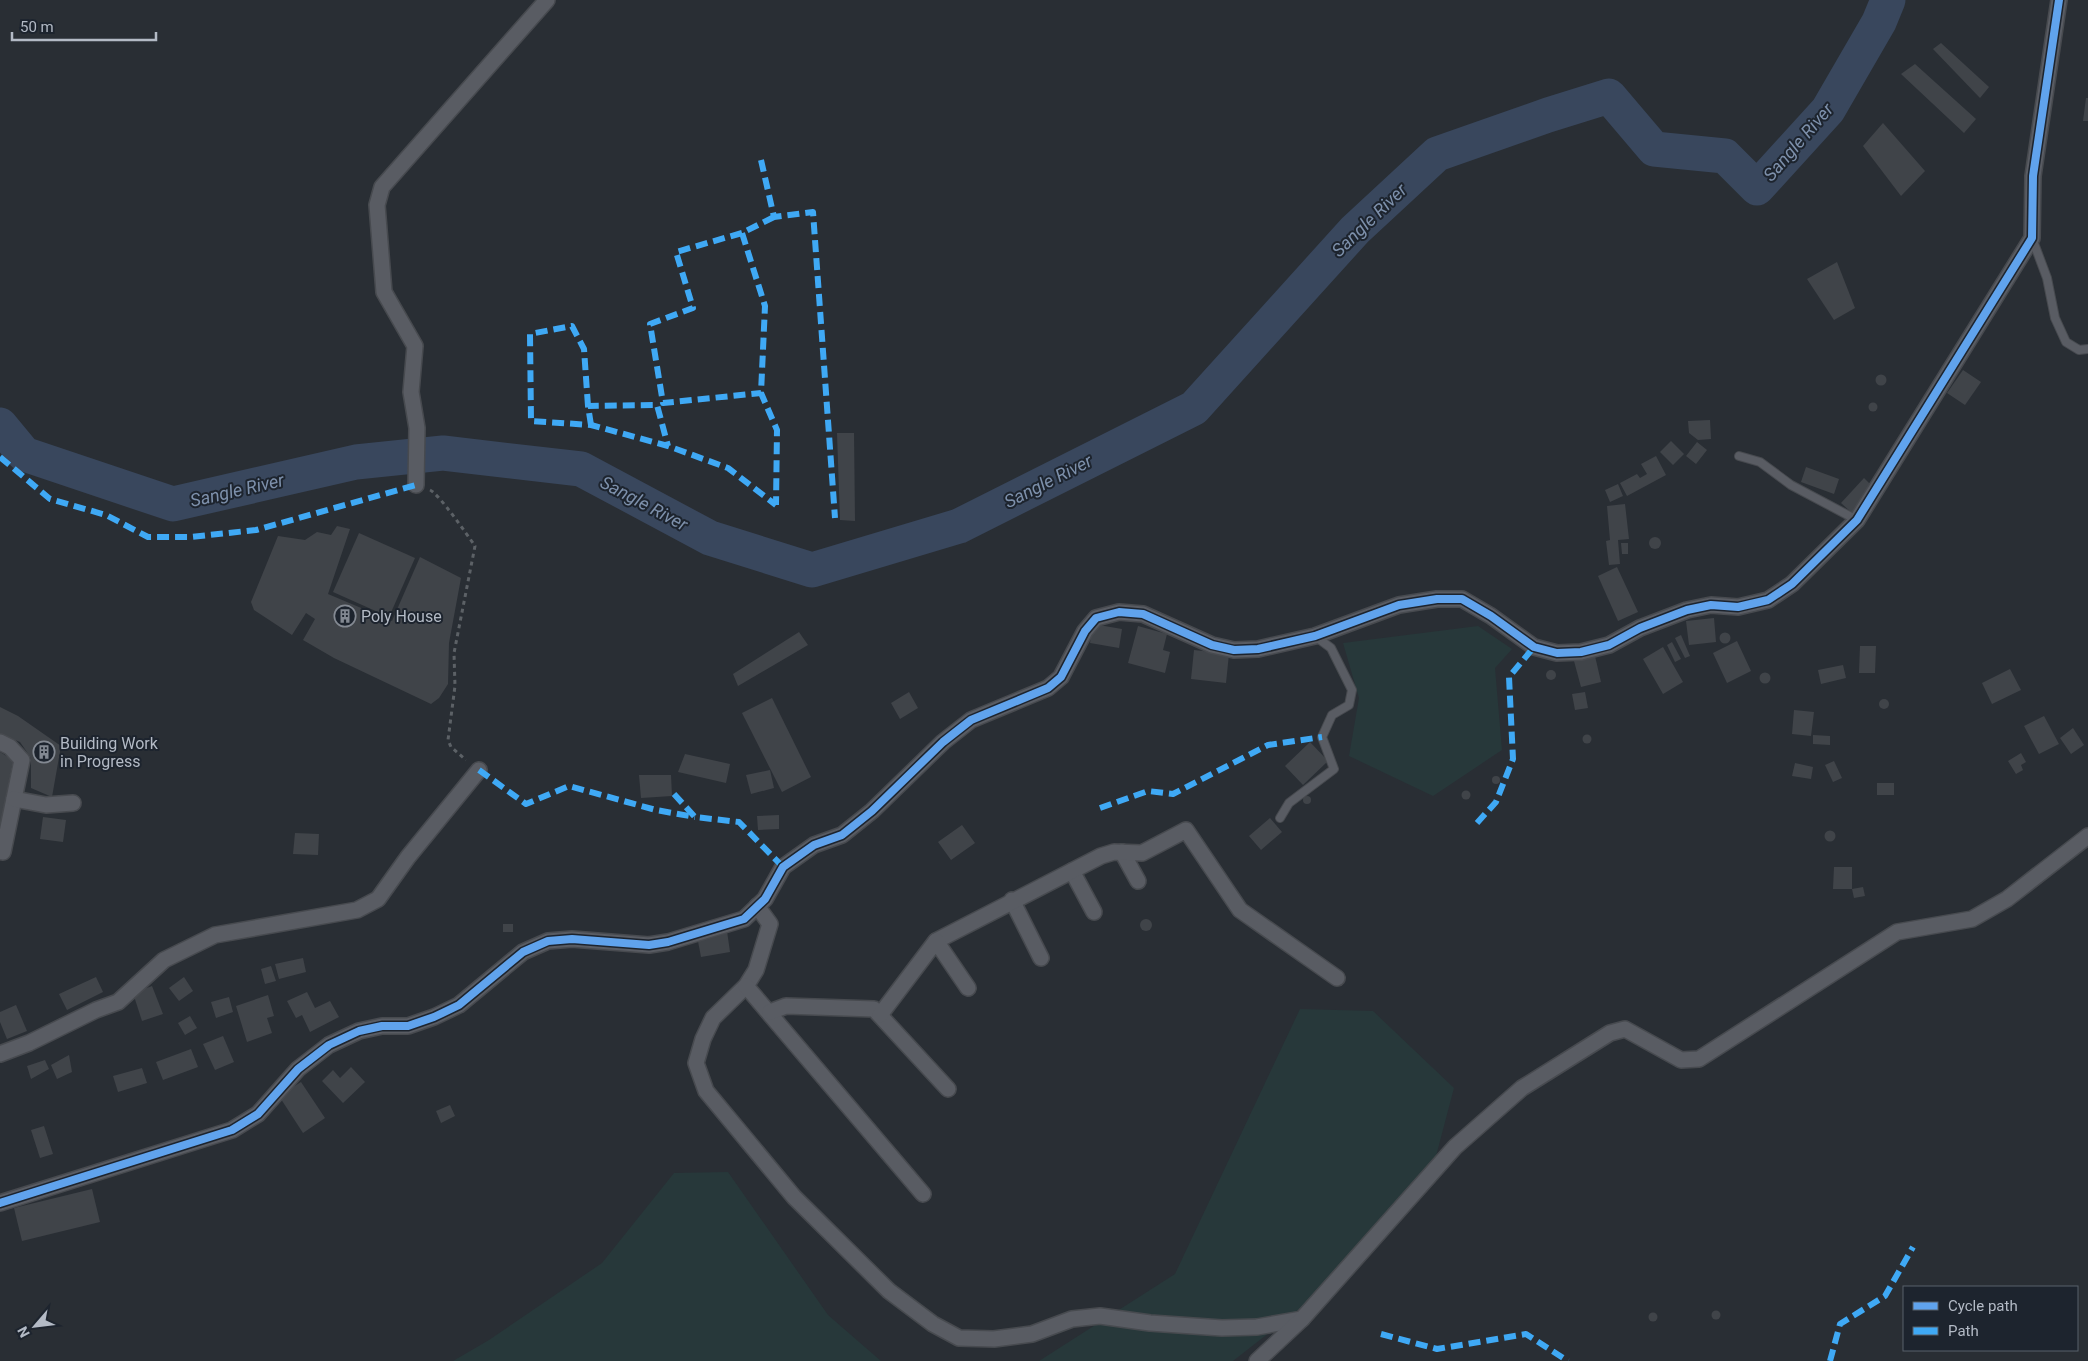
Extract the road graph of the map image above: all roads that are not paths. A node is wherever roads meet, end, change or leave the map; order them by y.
1 (547, 0) edge
2 (2059, 0) edge
3 (2032, 238) junction
4 (2088, 349) edge
5 (1739, 456) dead end
6 (416, 485) road end
7 (1857, 520) junction
8 (1316, 636) junction
9 (0, 742) edge
10 (479, 770) road end
11 (14, 799) junction
12 (73, 803) dead end
13 (1280, 818) dead end
14 (2088, 836) edge
15 (3, 852) dead end
16 (1122, 852) junction
17 (1072, 870) junction
18 (1138, 881) dead end
19 (1012, 900) junction
20 (757, 906) junction
21 (1094, 912) dead end
22 (936, 941) junction
23 (1041, 958) dead end
24 (1337, 978) dead end
25 (746, 986) junction
26 (968, 988) dead end
27 (770, 1012) junction
28 (880, 1015) junction
29 (0, 1054) edge
30 (948, 1089) dead end
31 (923, 1194) dead end
32 (0, 1203) edge
33 (1302, 1319) junction
34 (1256, 1361) edge

1 - 6 street
2 - 3 street
3 - 4 lane
3 - 7 street
5 - 7 lane
7 - 8 street
8 - 13 lane
8 - 20 street
9 - 11 street
10 - 29 street
11 - 12 street
11 - 15 street
14 - 33 street
16 - 17 street
16 - 18 street
16 - 24 street
17 - 19 street
17 - 21 street
19 - 22 street
19 - 23 street
20 - 25 street
20 - 32 street
22 - 26 street
22 - 28 street
25 - 27 street
25 - 33 street
27 - 28 street
27 - 31 street
28 - 30 street
33 - 34 street

